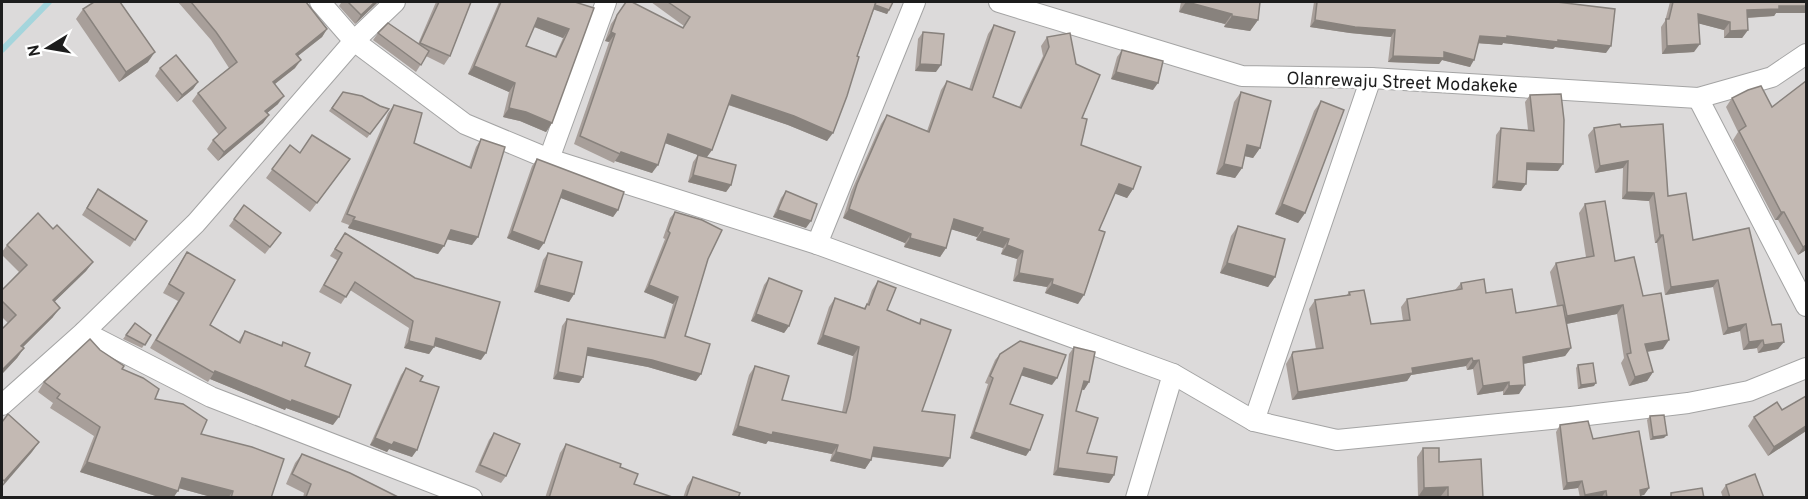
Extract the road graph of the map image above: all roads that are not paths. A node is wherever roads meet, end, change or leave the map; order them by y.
1 (320, 2) edge
2 (395, 2) edge
3 (606, 2) edge
4 (915, 2) edge
5 (999, 2) edge
6 (354, 41) junction
7 (1806, 54) edge
8 (1371, 78) junction
9 (1698, 98) junction
10 (549, 159) junction
11 (817, 244) junction
12 (1806, 306) edge
13 (84, 332) junction
14 (1806, 368) edge
15 (1173, 374) junction
16 (2, 405) edge
17 (1254, 422) junction
18 (472, 498) edge
19 (1136, 498) edge

1 - 6 street
2 - 6 street
3 - 10 street
4 - 11 street
5 - 8 street, Olanrewaju Street Modakeke
6 - 10 street
6 - 13 street
7 - 9 street, Olanrewaju Street Modakeke
8 - 9 street, Olanrewaju Street Modakeke
8 - 17 street
9 - 12 street
10 - 11 street
11 - 15 street
13 - 16 street
13 - 18 street
14 - 17 street
15 - 17 street
15 - 19 street

